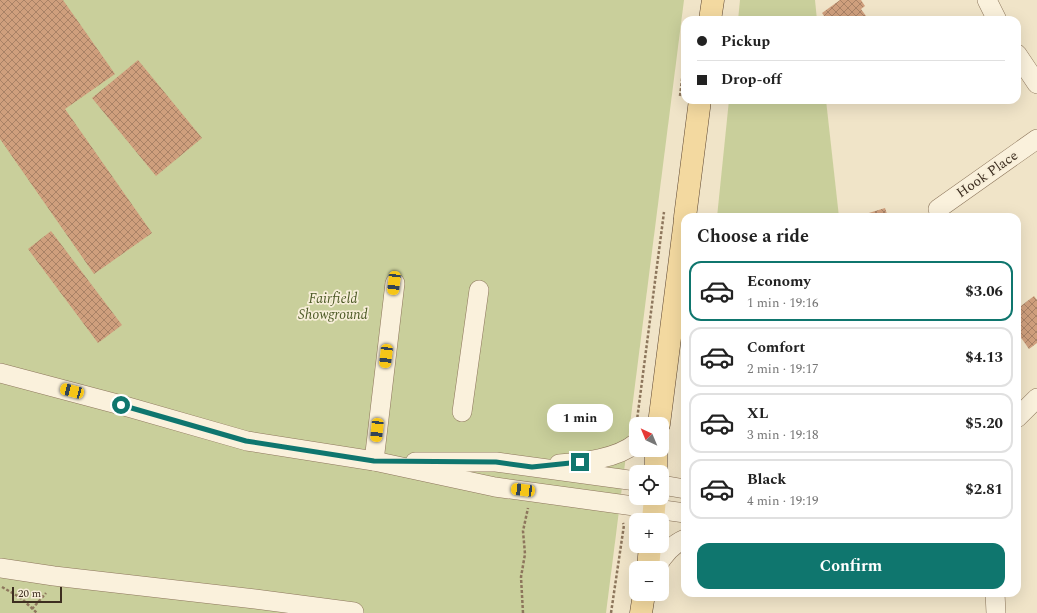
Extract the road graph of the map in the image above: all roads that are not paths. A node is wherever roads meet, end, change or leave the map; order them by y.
1 (713, 0) edge
2 (987, 0) edge
3 (711, 16) edge
4 (995, 16) edge
5 (1021, 60) edge
6 (1037, 84) edge
7 (699, 104) edge
8 (1037, 139) edge
9 (938, 209) dead end
10 (686, 213) edge
11 (681, 251) edge
12 (394, 283) dead end
13 (479, 290) dead end
14 (0, 372) edge
15 (1037, 398) edge
16 (462, 412) dead end
17 (1021, 414) edge
18 (660, 415) edge
19 (629, 448) edge
20 (374, 461) junction
21 (532, 467) junction
22 (629, 480) edge
23 (669, 486) edge
24 (681, 488) edge
25 (654, 509) edge
26 (681, 512) edge
27 (681, 541) edge
28 (660, 561) edge
29 (0, 568) edge
30 (995, 597) edge
31 (643, 601) edge
32 (354, 612) dead end
33 (641, 613) edge
34 (996, 613) edge

1 - 3 main road
2 - 4 street
5 - 6 street
7 - 10 main road
8 - 9 street, Hook Place
11 - 18 main road
12 - 20 street
13 - 16 street
14 - 20 street
15 - 17 street
19 - 21 street
20 - 21 street
20 - 25 street
21 - 22 street
23 - 24 street
25 - 26 street
27 - 28 street
29 - 32 street
30 - 34 street
31 - 33 main road

